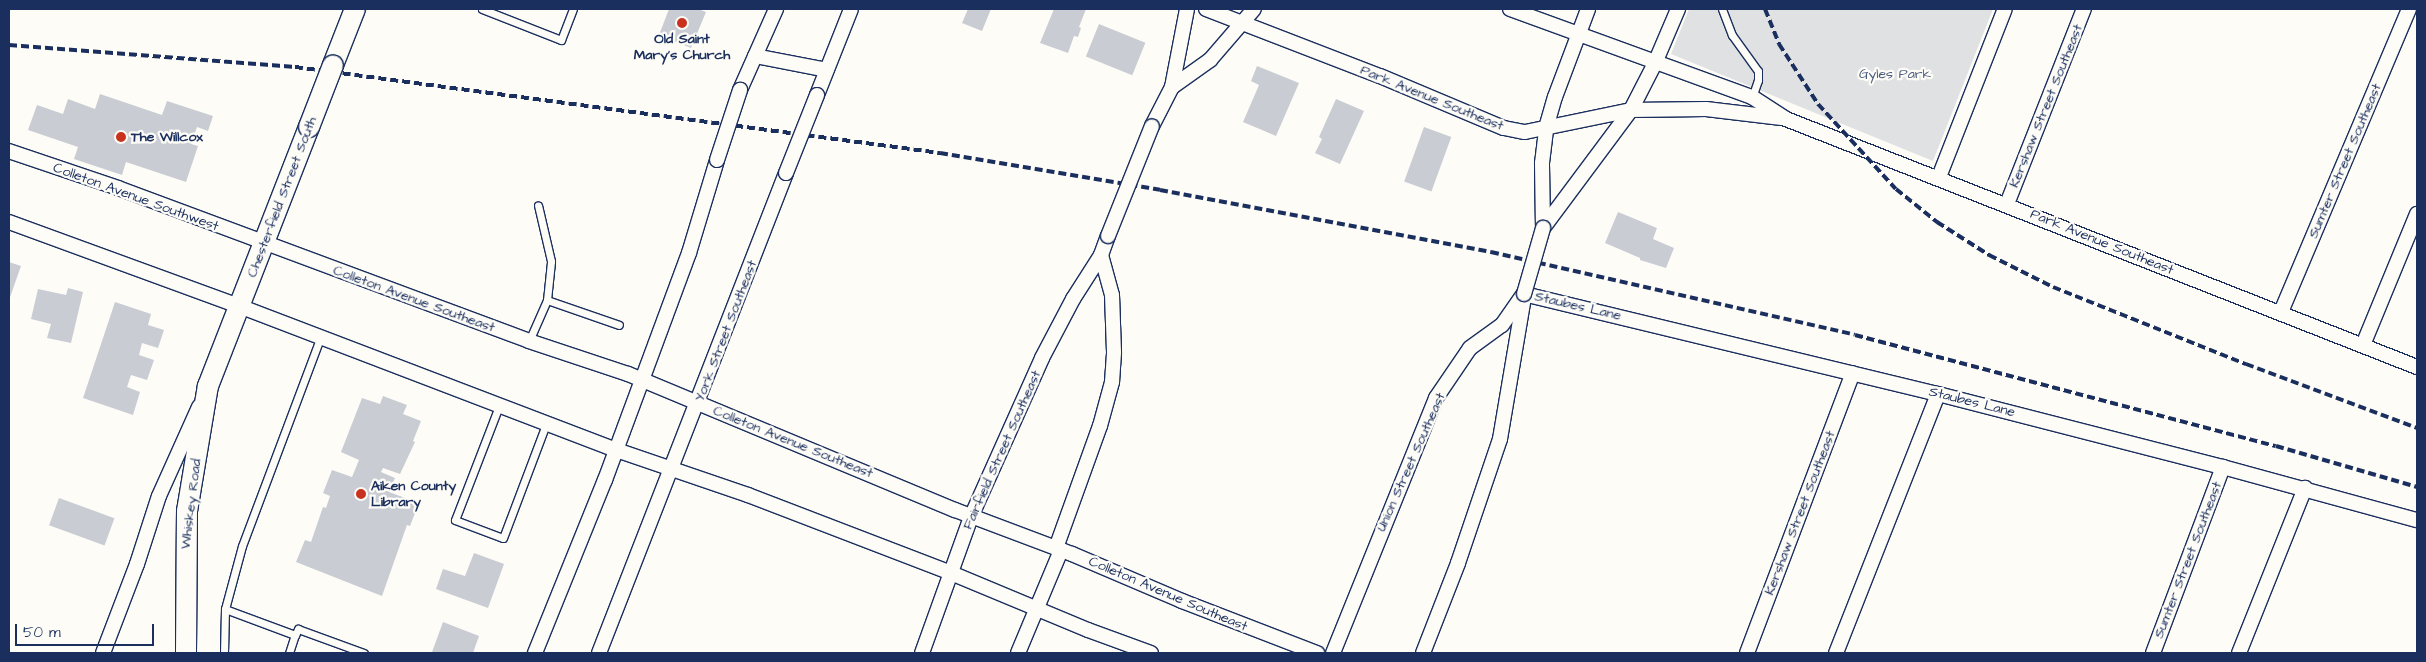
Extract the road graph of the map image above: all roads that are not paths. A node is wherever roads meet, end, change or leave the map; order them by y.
1 (482, 9) edge
2 (573, 9) edge
3 (776, 9) edge
4 (851, 9) edge
5 (1187, 9) edge
6 (1206, 9) edge
7 (1254, 9) edge
8 (1510, 9) edge
9 (1588, 9) edge
10 (1678, 9) edge
11 (1722, 9) edge
12 (2005, 9) edge
13 (2084, 9) edge
14 (2409, 9) edge
15 (352, 16) edge
16 (1243, 23) junction
17 (1578, 35) junction
18 (756, 56) junction
19 (1655, 64) junction
20 (827, 70) junction
21 (1172, 87) junction
22 (1752, 97) junction
23 (1631, 110) junction
24 (1786, 119) junction
25 (1546, 128) junction
26 (9, 150) edge
27 (1939, 177) junction
28 (2007, 204) junction
29 (538, 205) dead end
30 (2417, 214) edge
31 (9, 222) edge
32 (1542, 228) junction
33 (264, 244) junction
34 (1102, 255) junction
35 (1524, 294) junction
36 (547, 300) junction
37 (239, 306) junction
38 (2281, 312) junction
39 (619, 325) dead end
40 (320, 339) junction
41 (529, 341) junction
42 (2363, 345) junction
43 (2417, 367) edge
44 (1853, 373) junction
45 (641, 380) junction
46 (208, 386) junction
47 (1938, 394) junction
48 (698, 403) junction
49 (499, 406) junction
50 (546, 424) junction
51 (616, 450) junction
52 (2224, 467) junction
53 (672, 469) junction
54 (2305, 488) junction
55 (971, 517) junction
56 (2417, 520) edge
57 (1059, 549) junction
58 (951, 572) junction
59 (1038, 608) junction
60 (225, 609) junction
61 (295, 636) junction
62 (346, 650) edge
63 (102, 653) edge
64 (186, 653) edge
65 (224, 653) edge
66 (289, 653) edge
67 (364, 653) edge
68 (535, 653) edge
69 (600, 653) edge
70 (922, 653) edge
71 (1018, 653) edge
72 (1151, 653) edge
73 (1317, 653) edge
74 (1333, 653) edge
75 (1423, 653) edge
76 (1747, 653) edge
77 (1836, 653) edge
78 (2153, 653) edge
79 (2239, 653) edge

1 - 2 lane
3 - 18 street
4 - 20 street, York Street Southeast
5 - 21 street, Fairfield Street Southeast
6 - 16 street, Park Avenue Southeast
7 - 16 street, Fairfield Street Southeast
8 - 17 street, Park Avenue Southeast
9 - 17 street, Union Street Southeast
10 - 19 street, Union Street Southeast
11 - 22 lane
12 - 27 street
13 - 28 street, Kershaw Street Southeast
14 - 38 street, Sumter Street Southeast
15 - 33 main road, Chesterfield Street South, bridge
16 - 21 street, Fairfield Street Southeast
16 - 25 street, Park Avenue Southeast
17 - 19 street, Park Avenue Southeast
17 - 25 street, Union Street Southeast
18 - 20 street
18 - 45 street, bridge
19 - 22 street, Park Avenue Southeast
19 - 23 street, Union Street Southeast
20 - 48 street, York Street Southeast, bridge
21 - 34 street, Fairfield Street Southeast, bridge
22 - 24 street, Park Avenue Southeast
23 - 24 street, Park Avenue Southeast
23 - 25 street, Park Avenue Southeast
23 - 32 street, Union Street Southeast
24 - 27 street, Park Avenue Southeast
25 - 32 street, Union Street Southeast
26 - 33 street, Colleton Avenue Southwest
27 - 28 street, Park Avenue Southeast
28 - 38 street, Park Avenue Southeast
29 - 36 lane
30 - 42 street
31 - 37 street
32 - 35 street, Union Street Southeast, bridge
33 - 37 main road, Chesterfield Street South
33 - 41 street, Colleton Avenue Southeast
34 - 55 street, Fairfield Street Southeast
34 - 57 street
35 - 44 street, Staubes Lane
35 - 74 street, Union Street Southeast
35 - 75 street, Union Street Southeast
36 - 39 lane
36 - 41 lane
37 - 40 street
37 - 46 main road, Chesterfield Street South
38 - 42 street, Park Avenue Southeast
40 - 49 street
40 - 60 lane
41 - 45 street, Colleton Avenue Southeast
42 - 43 street, Park Avenue Southeast
44 - 47 street, Staubes Lane
44 - 76 street, Kershaw Street Southeast
45 - 48 street, Colleton Avenue Southeast
45 - 51 street
46 - 63 street
46 - 64 main road, Whiskey Road
47 - 52 street, Staubes Lane
47 - 77 street
48 - 53 street, York Street Southeast
48 - 55 street, Colleton Avenue Southeast
49 - 50 street
49 - 50 lane
50 - 51 street
51 - 53 street
51 - 68 street
52 - 54 street, Staubes Lane
52 - 78 street, Sumter Street Southeast
53 - 58 street
53 - 69 street, York Street Southeast
54 - 56 street, Staubes Lane
54 - 79 street
55 - 57 street, Colleton Avenue Southeast
55 - 58 street, Fairfield Street Southeast
57 - 59 street
57 - 73 street, Colleton Avenue Southeast
58 - 59 street
58 - 70 street, Fairfield Street Southeast
59 - 71 street
59 - 72 street
60 - 61 lane
60 - 65 lane
61 - 62 lane
61 - 66 lane
62 - 67 lane

